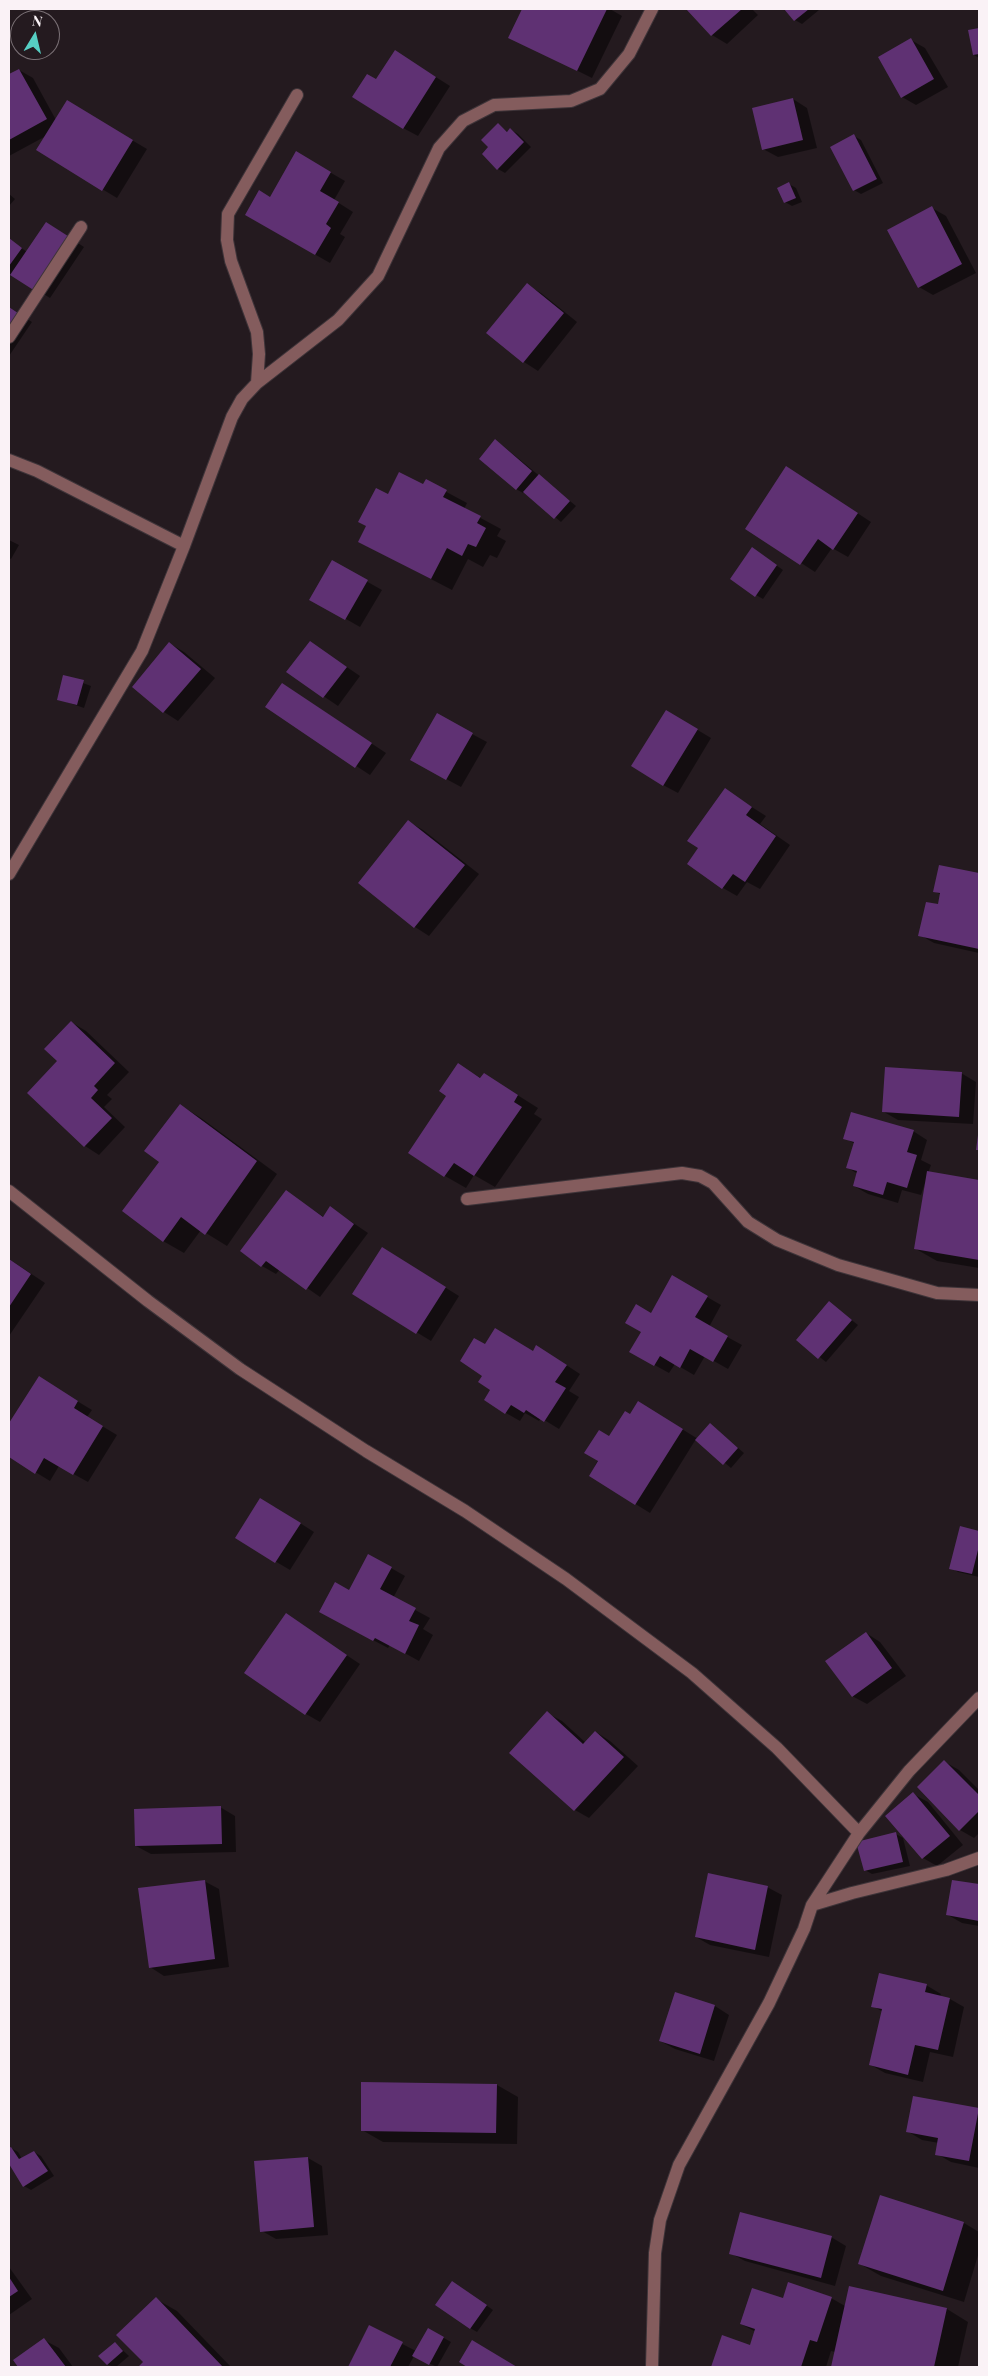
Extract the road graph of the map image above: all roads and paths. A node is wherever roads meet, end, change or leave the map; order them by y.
1 (652, 9) edge
2 (297, 95) dead end
3 (81, 227) dead end
4 (9, 338) edge
5 (256, 383) junction
6 (9, 460) edge
7 (184, 546) junction
8 (9, 874) edge
9 (9, 1191) edge
10 (467, 1200) dead end
11 (979, 1296) edge
12 (979, 1698) edge
13 (859, 1833) junction
14 (979, 1858) edge
15 (812, 1905) junction
16 (652, 2367) edge

1 - 5 street
2 - 5 street
3 - 4 street
5 - 7 street
6 - 7 street
7 - 8 street
9 - 13 street
10 - 11 street
12 - 13 street
13 - 15 street
14 - 15 street
15 - 16 street

